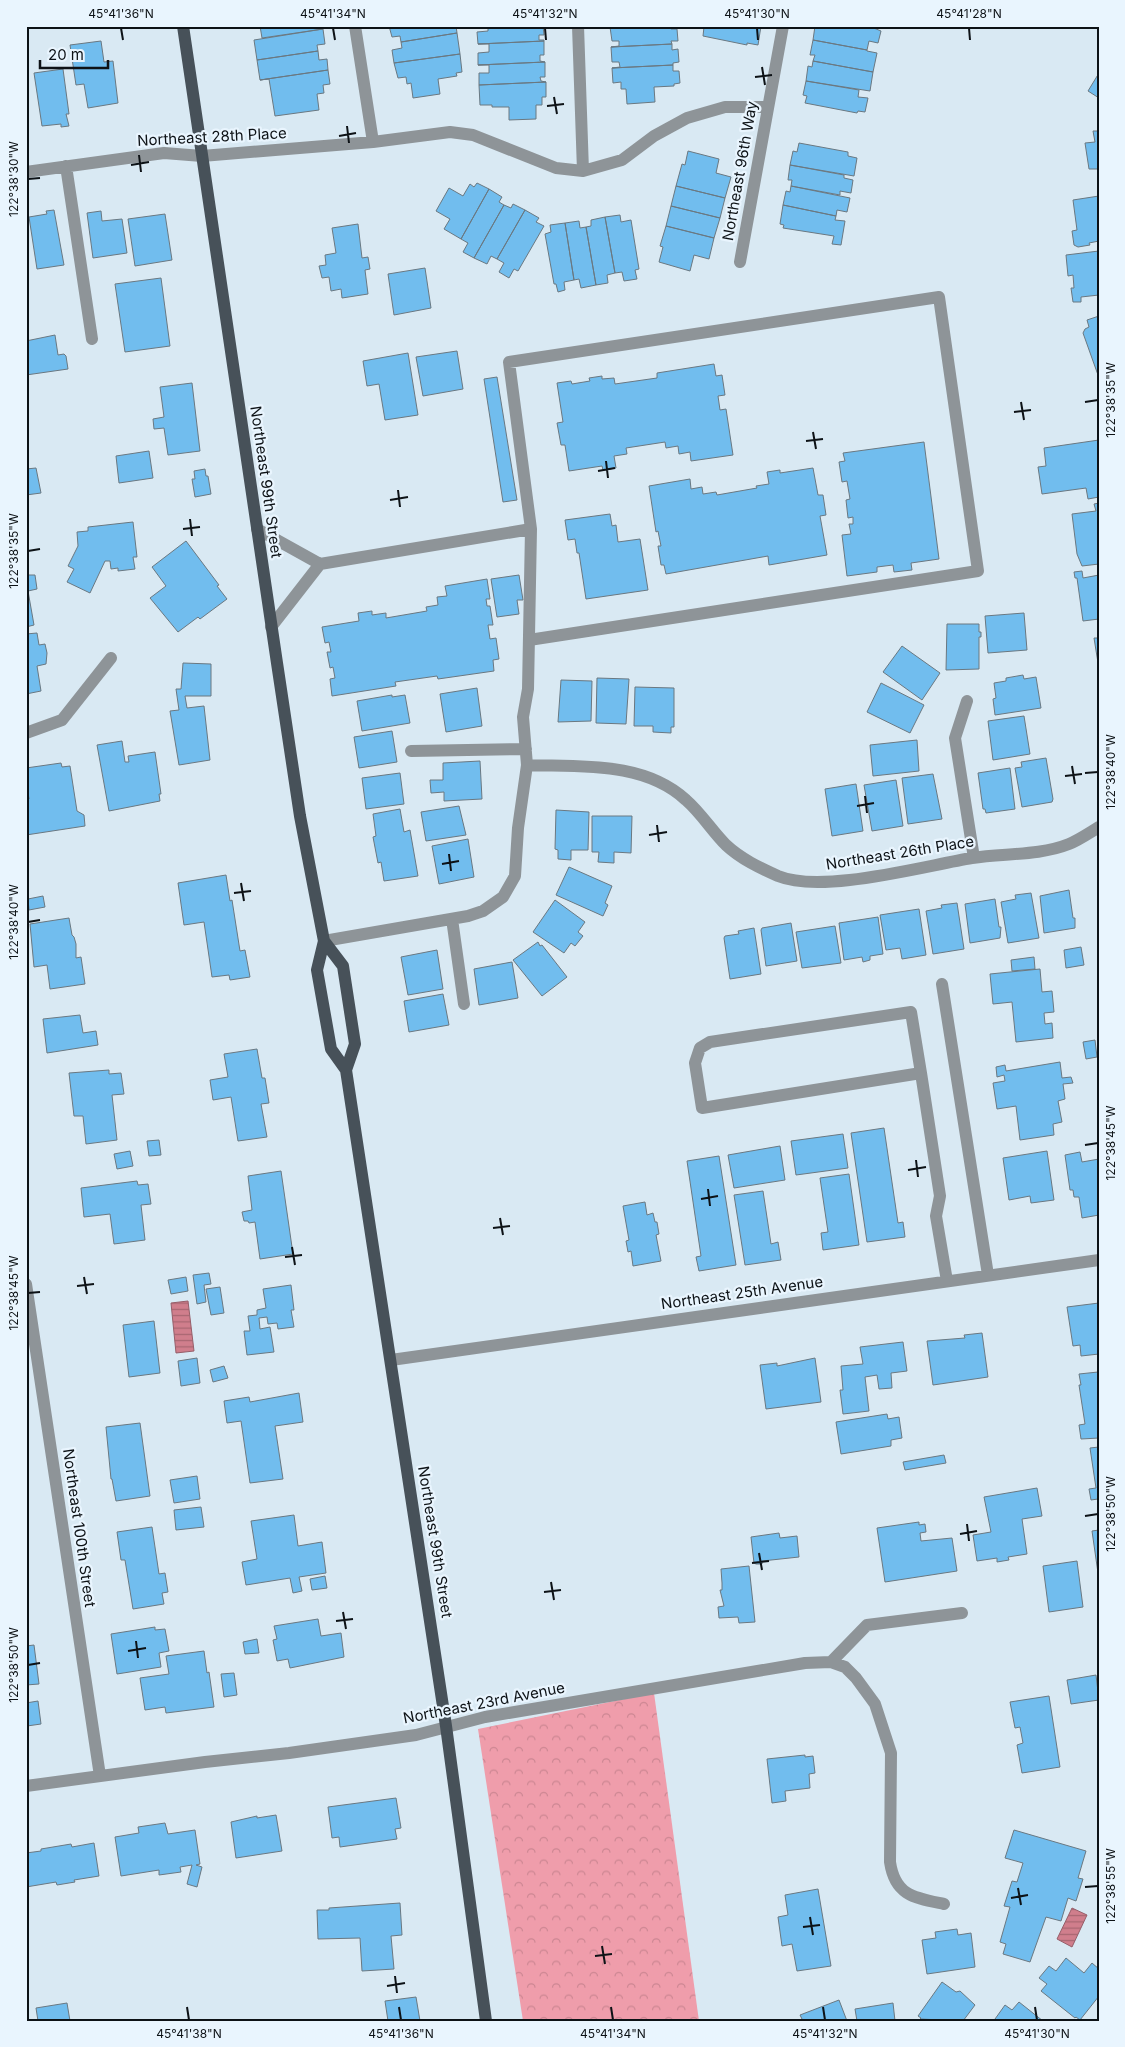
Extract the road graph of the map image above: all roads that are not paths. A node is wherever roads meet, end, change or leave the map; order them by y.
1 (183, 26) edge
2 (355, 26) edge
3 (578, 26) edge
4 (783, 26) edge
5 (768, 107) junction
6 (373, 142) junction
7 (202, 156) junction
8 (66, 166) junction
9 (26, 172) edge
10 (583, 172) junction
11 (740, 262) dead end
12 (92, 340) dead end
13 (257, 529) junction
14 (531, 529) junction
15 (320, 564) junction
16 (271, 627) junction
17 (529, 640) junction
18 (111, 658) dead end
19 (967, 701) dead end
20 (26, 733) edge
21 (526, 749) junction
22 (412, 751) dead end
23 (527, 765) junction
24 (1099, 827) edge
25 (974, 858) junction
26 (452, 919) junction
27 (324, 941) junction
28 (942, 984) dead end
29 (464, 1004) dead end
30 (346, 1070) junction
31 (921, 1073) junction
32 (1099, 1260) edge
33 (988, 1275) junction
34 (947, 1281) junction
35 (26, 1284) edge
36 (391, 1360) junction
37 (962, 1613) dead end
38 (831, 1662) junction
39 (446, 1726) junction
40 (100, 1776) junction
41 (26, 1786) edge
42 (944, 1904) dead end
43 (486, 2021) edge

1 - 7 main road, Northeast 99th Street
2 - 6 street
3 - 10 street
4 - 5 street, Northeast 96th Way
5 - 10 street, Northeast 28th Place
5 - 11 street, Northeast 96th Way
6 - 7 street, Northeast 28th Place
6 - 10 street, Northeast 28th Place
7 - 8 street, Northeast 28th Place
7 - 13 main road, Northeast 99th Street
8 - 9 street, Northeast 28th Place
8 - 12 street
13 - 15 street
13 - 16 main road, Northeast 99th Street
14 - 15 street
14 - 17 street
14 - 17 street
15 - 16 street
16 - 27 main road, Northeast 99th Street
17 - 21 street
18 - 20 street
19 - 25 street
21 - 22 street
21 - 23 street
23 - 25 street, Northeast 26th Place
23 - 26 street
24 - 25 street, Northeast 26th Place
26 - 27 street
26 - 29 street
27 - 30 main road, Northeast 99th Street
27 - 30 main road, Northeast 99th Street
28 - 33 street
30 - 36 main road, Northeast 99th Street
31 - 31 street
31 - 34 street
32 - 33 street, Northeast 25th Avenue
33 - 34 street, Northeast 25th Avenue
34 - 36 street, Northeast 25th Avenue
35 - 40 street, Northeast 100th Street
36 - 39 main road, Northeast 99th Street
37 - 38 street
38 - 39 street, Northeast 23rd Avenue
38 - 42 street
39 - 40 street, Northeast 23rd Avenue
39 - 43 main road, Northeast 99th Street
40 - 41 street, Northeast 23rd Avenue

